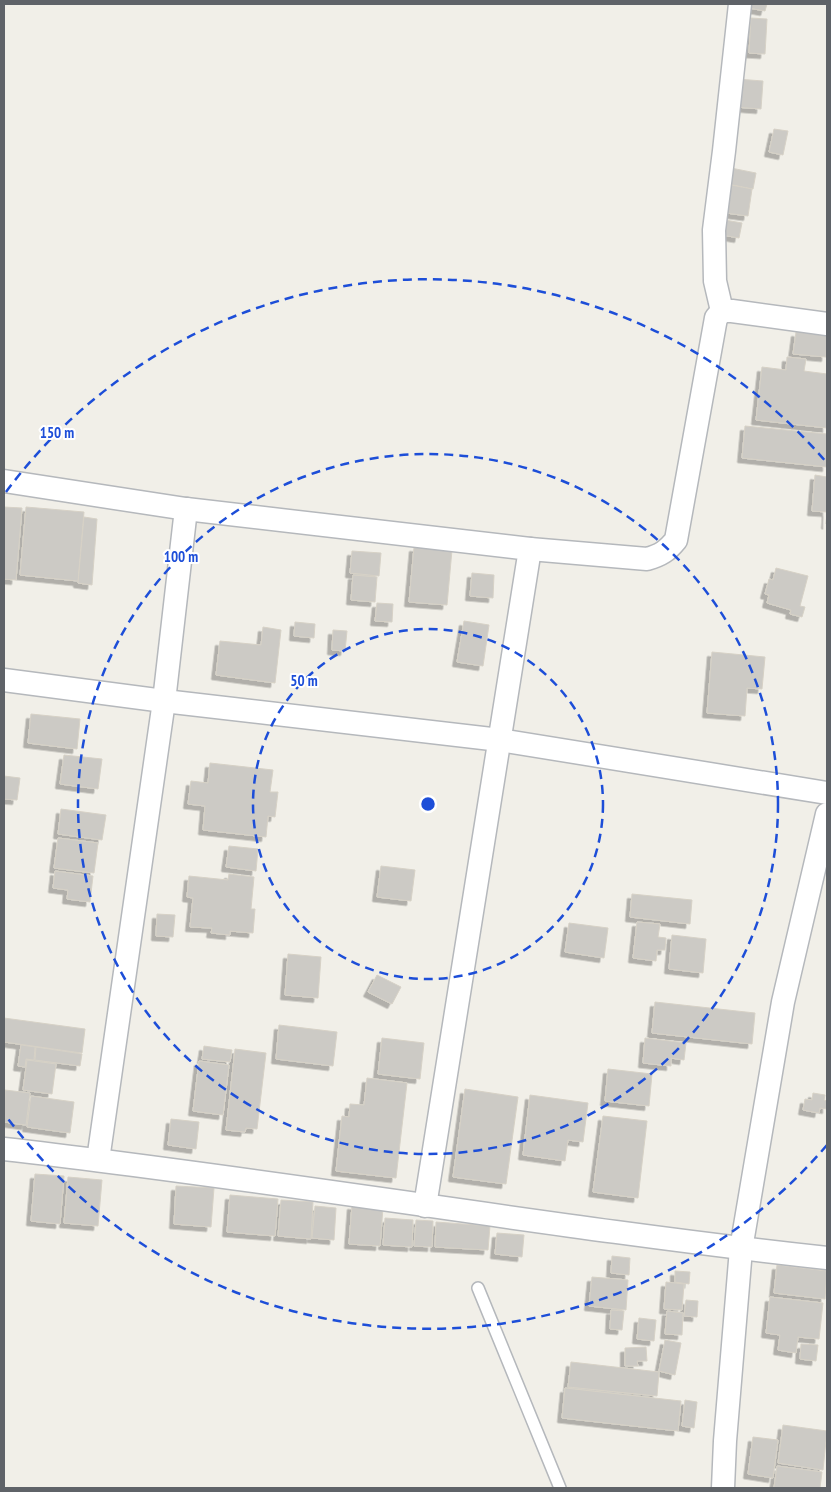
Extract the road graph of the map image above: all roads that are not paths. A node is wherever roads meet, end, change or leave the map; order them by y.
1 (740, 4) edge
2 (722, 311) junction
3 (827, 324) edge
4 (4, 481) edge
5 (186, 509) junction
6 (530, 549) junction
7 (4, 680) edge
8 (164, 701) junction
9 (500, 740) junction
10 (827, 793) edge
11 (827, 814) edge
12 (4, 1149) edge
13 (98, 1160) junction
14 (425, 1206) junction
15 (741, 1249) junction
16 (827, 1258) edge
17 (478, 1288) dead end
18 (560, 1488) edge
19 (723, 1488) edge

1 - 2 street
2 - 3 street
2 - 6 street
4 - 5 street
5 - 6 street
5 - 8 street
6 - 9 street
7 - 8 street
8 - 9 street
8 - 13 street
9 - 10 street
9 - 14 street
11 - 15 street
12 - 13 street
13 - 14 street
14 - 15 street
15 - 16 street
15 - 19 street
17 - 18 lane

